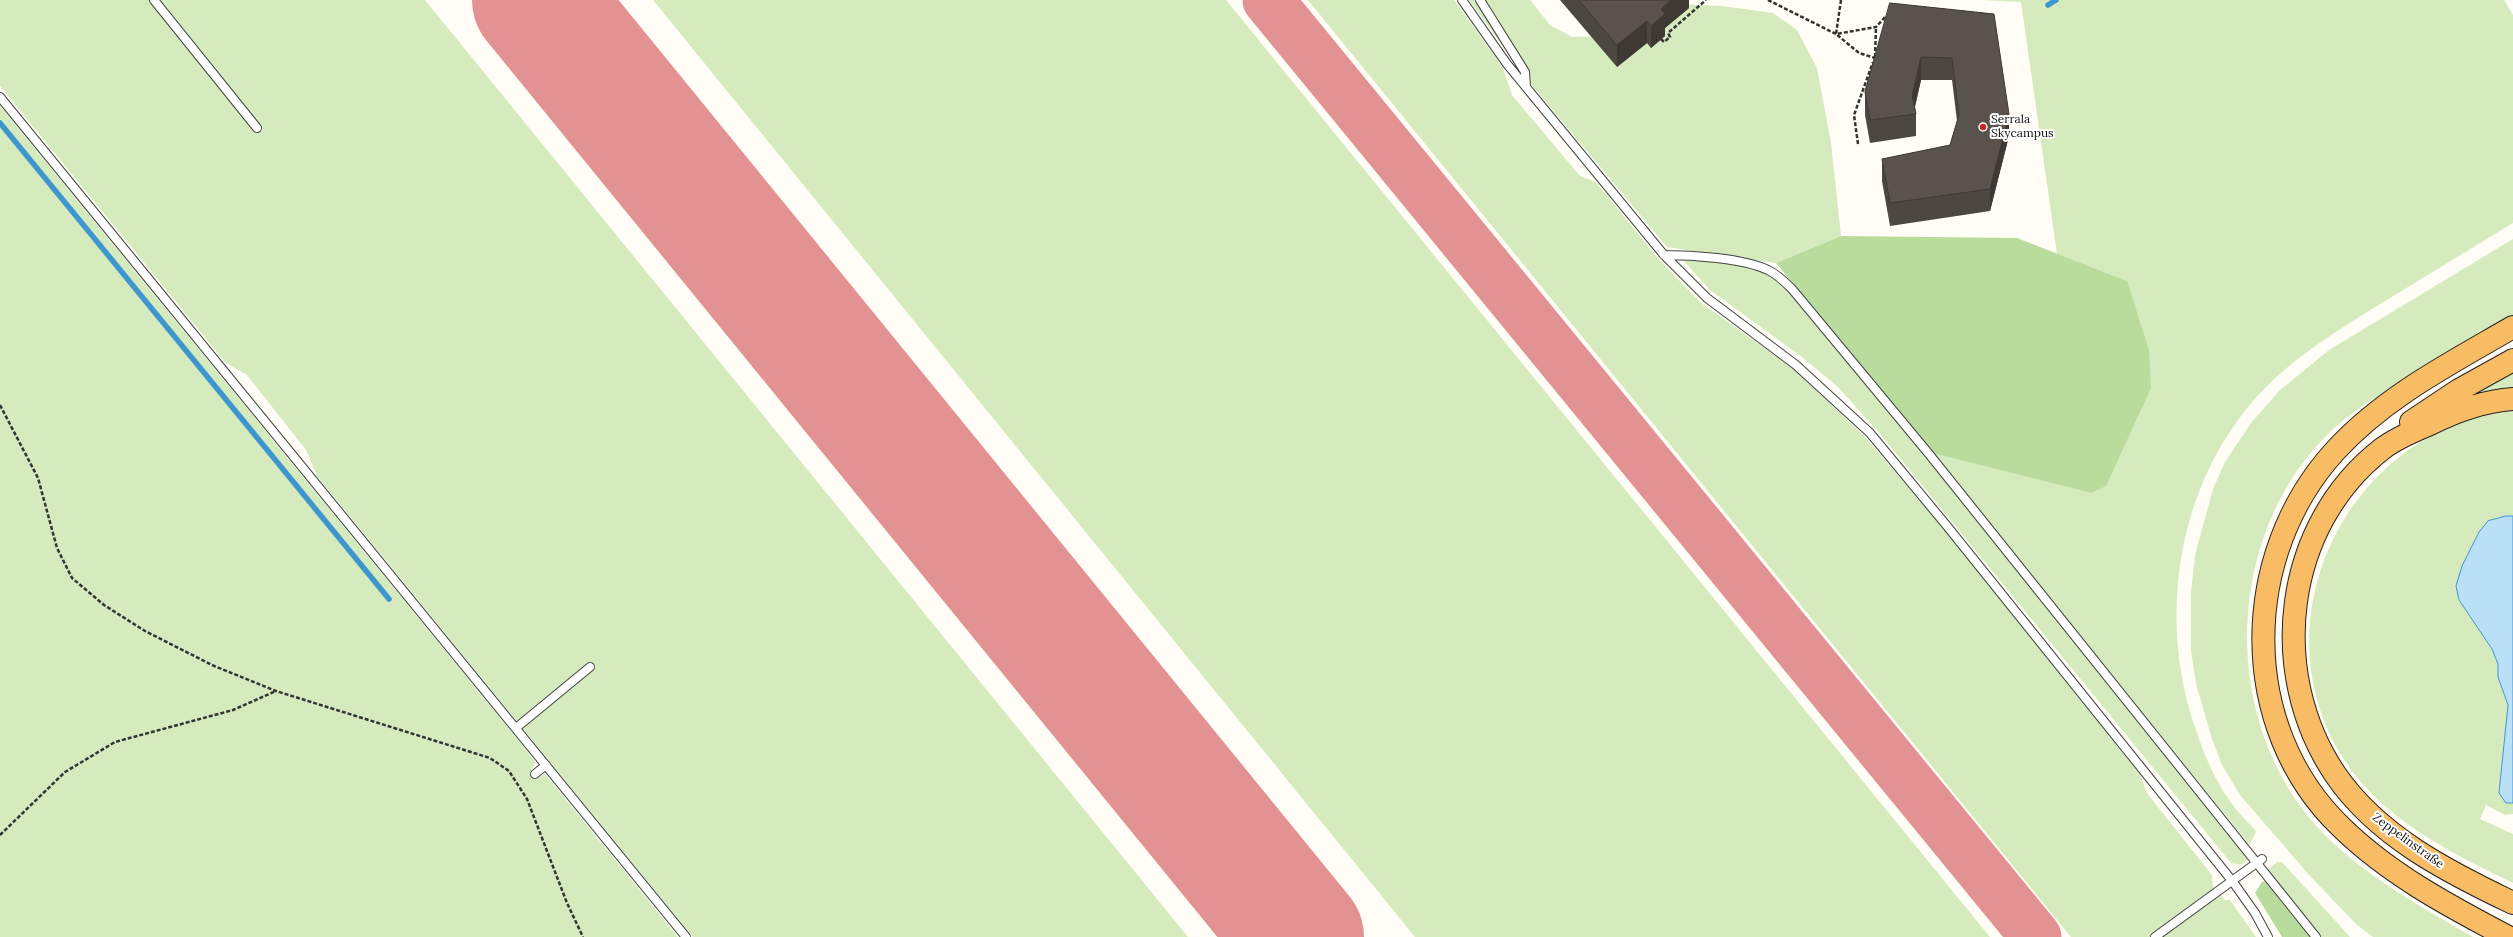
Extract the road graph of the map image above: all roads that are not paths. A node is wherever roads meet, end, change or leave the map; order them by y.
1 (154, 0) edge
2 (1462, 0) edge
3 (1480, 0) edge
4 (1526, 87) junction
5 (0, 96) edge
6 (257, 128) dead end
7 (1664, 254) junction
8 (2513, 327) edge
9 (2513, 360) edge
10 (2513, 399) edge
11 (2382, 448) junction
12 (590, 667) dead end
13 (516, 728) junction
14 (546, 765) junction
15 (535, 774) dead end
16 (2260, 861) junction
17 (2233, 882) junction
18 (2513, 903) edge
19 (2506, 936) edge
20 (686, 937) edge
21 (2155, 937) edge
22 (2268, 937) edge
23 (2316, 937) edge

1 - 6 lane
2 - 4 lane
3 - 4 lane
4 - 7 lane
5 - 13 lane
7 - 16 lane
7 - 17 lane
8 - 19 highway
9 - 11 highway
10 - 11 highway, Zeppelinstraße
11 - 18 highway, Zeppelinstraße
12 - 13 lane
13 - 14 lane
14 - 15 lane
14 - 20 lane
16 - 17 lane
16 - 23 lane
17 - 21 lane
17 - 22 lane

